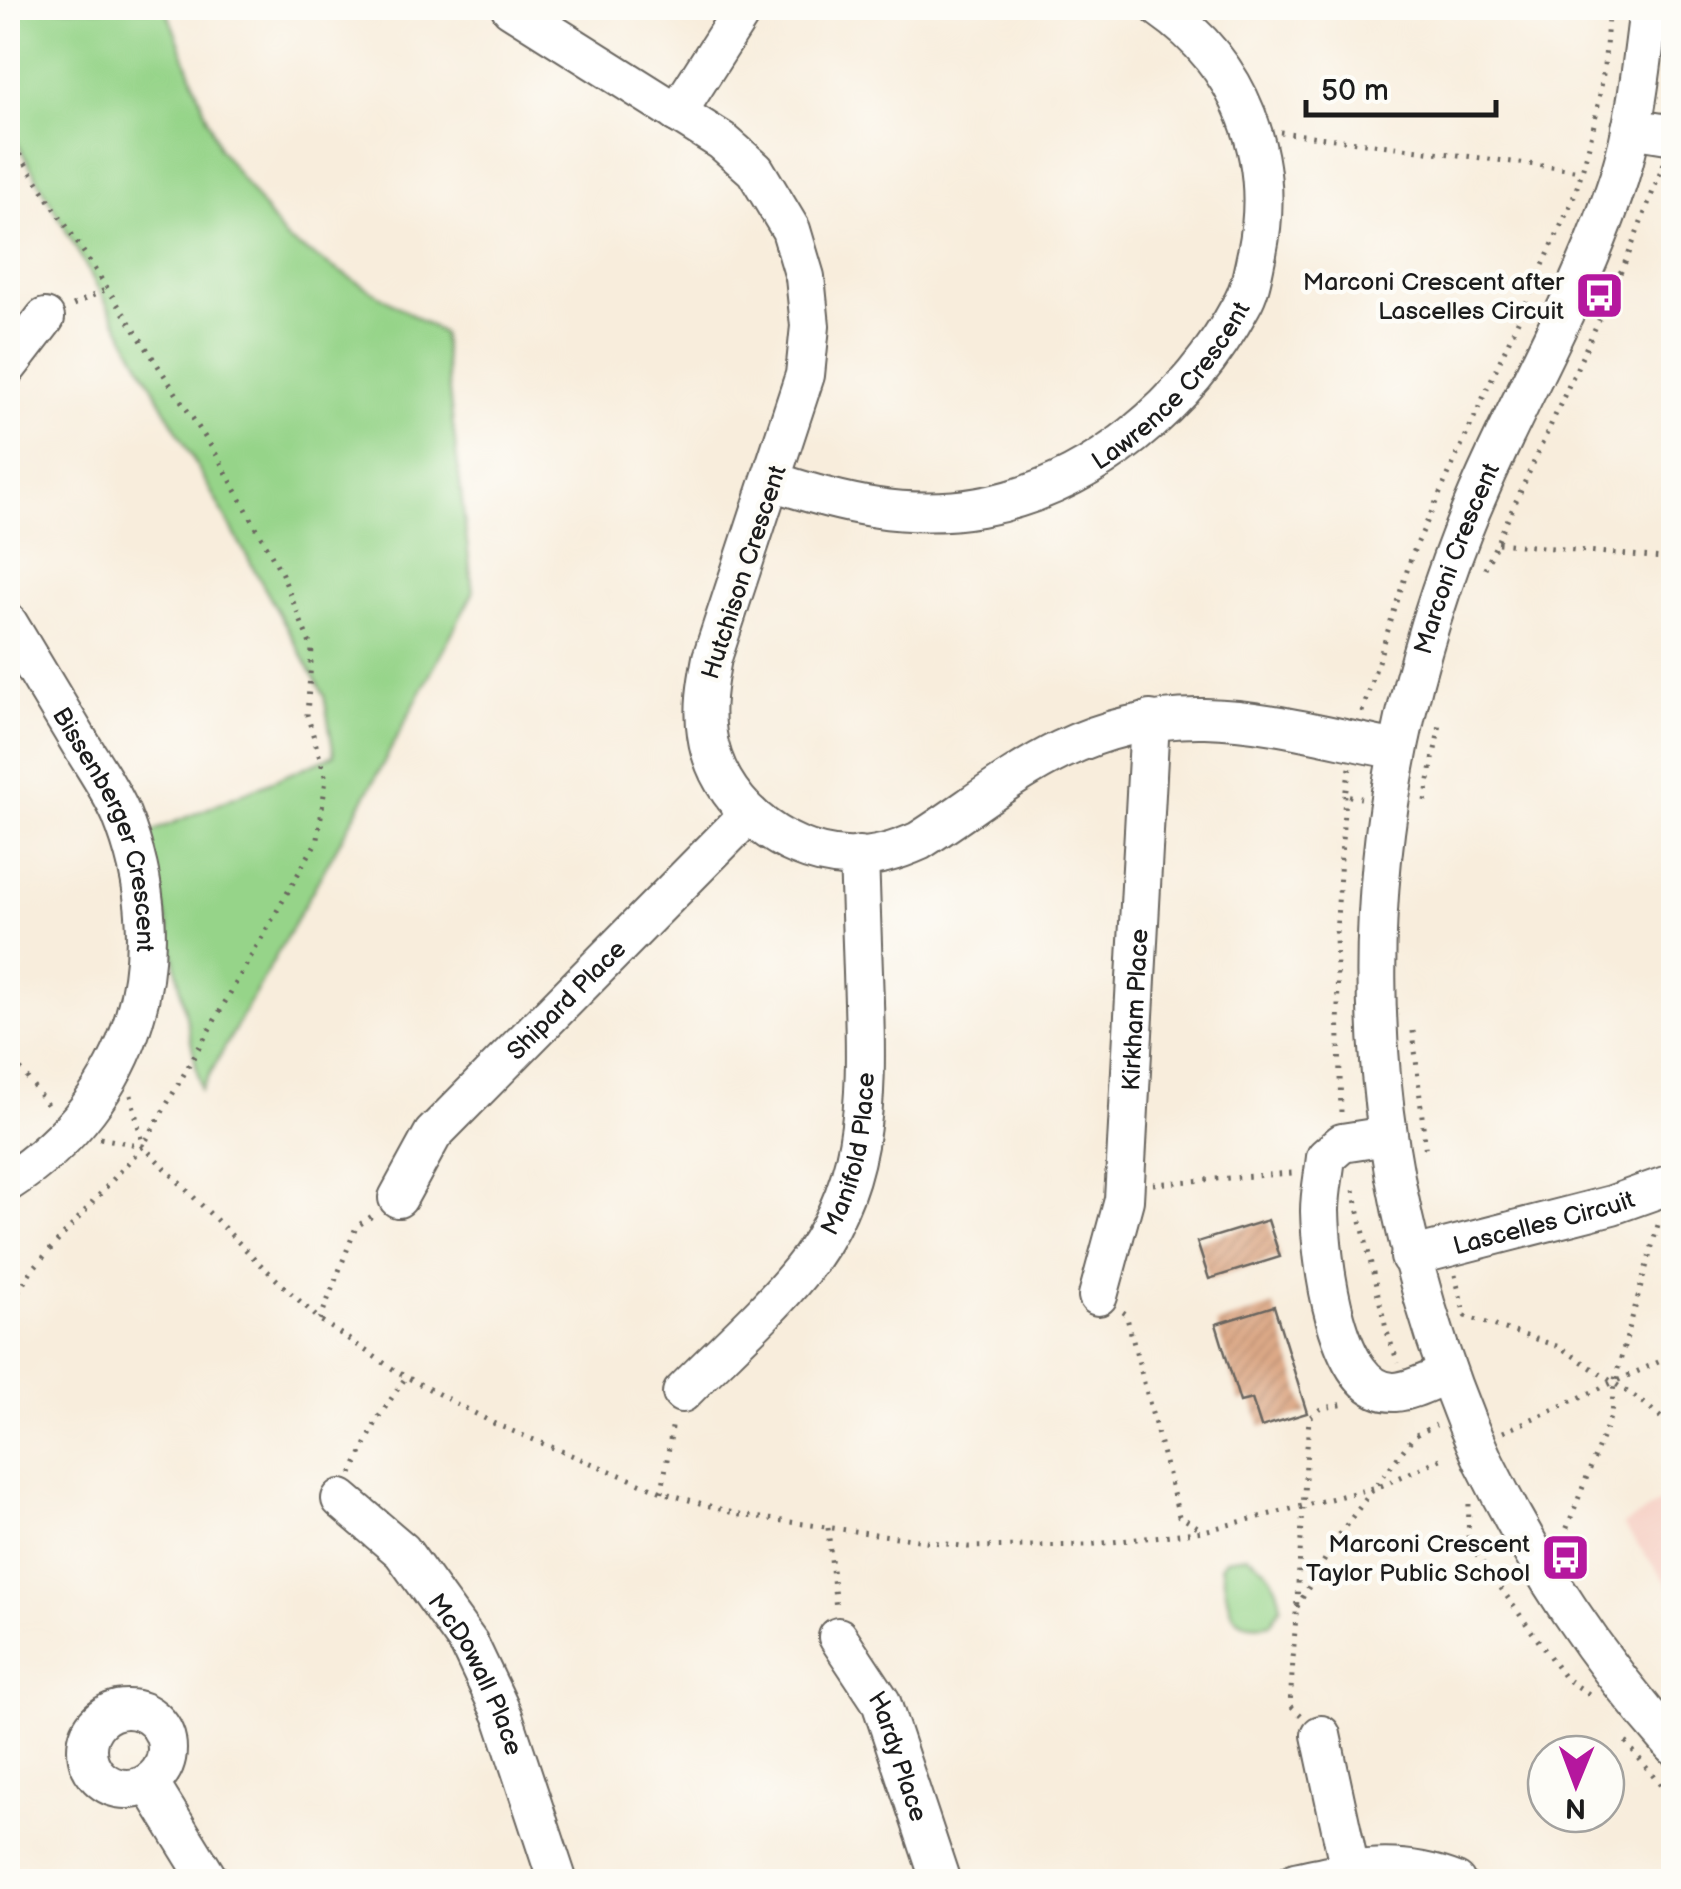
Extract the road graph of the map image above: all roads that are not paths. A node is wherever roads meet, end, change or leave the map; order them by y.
1 (511, 8) edge
2 (744, 8) edge
3 (1160, 8) edge
4 (1649, 8) edge
5 (678, 113) junction
6 (1631, 128) junction
7 (1674, 135) edge
8 (45, 318) road end
9 (8, 366) edge
10 (772, 480) junction
11 (8, 623) edge
12 (1150, 720) junction
13 (1397, 750) junction
14 (749, 814) junction
15 (859, 856) junction
16 (1387, 1136) junction
17 (8, 1182) edge
18 (1666, 1187) edge
19 (398, 1198) road end
20 (1410, 1257) junction
21 (1098, 1296) road end
22 (1447, 1374) junction
23 (682, 1393) road end
24 (341, 1499) road end
25 (838, 1637) road end
26 (1321, 1734) road end
27 (1674, 1746) edge
28 (149, 1783) dead end
29 (1350, 1870) junction
30 (210, 1882) edge
31 (558, 1882) edge
32 (941, 1882) edge
33 (1295, 1882) edge
34 (1456, 1882) edge

1 - 5 street, Hutchison Crescent
2 - 5 street
3 - 10 street, Lawrence Crescent
4 - 6 street, Marconi Crescent
5 - 10 street, Hutchison Crescent
6 - 7 street
6 - 13 street, Marconi Crescent
8 - 9 street
10 - 14 street, Hutchison Crescent
11 - 17 street, Bissenberger Crescent
12 - 13 street, Hutchison Crescent
12 - 15 street, Hutchison Crescent
12 - 21 street, Kirkham Place
13 - 16 street, Marconi Crescent
14 - 15 street, Hutchison Crescent
14 - 19 street, Shipard Place
15 - 23 street, Manifold Place
16 - 20 street, Marconi Crescent
16 - 22 street
18 - 20 street, Lascelles Circuit
20 - 22 street, Marconi Crescent
22 - 27 street, Marconi Crescent
24 - 31 street, McDowall Place
25 - 32 street, Hardy Place
26 - 29 street
28 - 30 street
29 - 33 street
29 - 34 street

